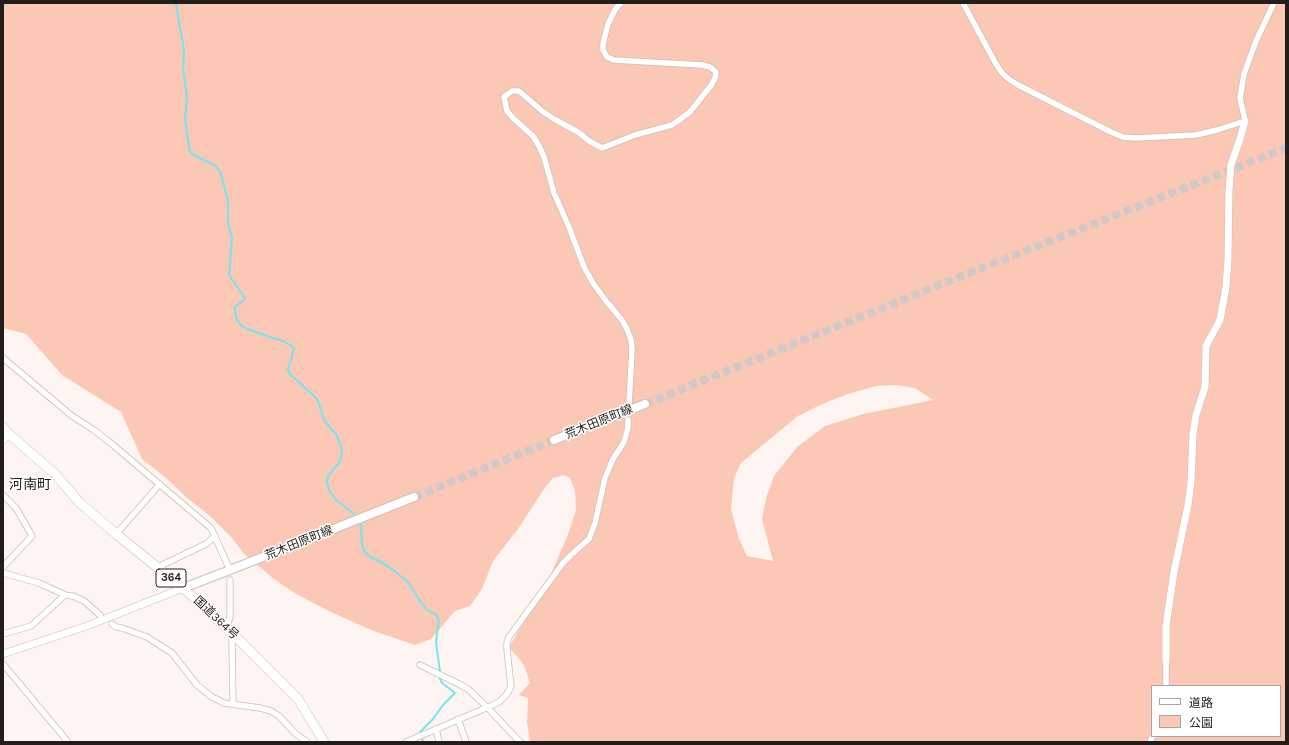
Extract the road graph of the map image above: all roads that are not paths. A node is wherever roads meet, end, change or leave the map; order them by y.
1 (621, 3) edge
2 (963, 3) edge
3 (1274, 3) edge
4 (1244, 121) junction
5 (3, 358) edge
6 (645, 404) tunnel mouth
7 (629, 405) dead end
8 (628, 420) dead end
9 (5, 434) edge
10 (554, 440) tunnel mouth
11 (160, 484) junction
12 (3, 495) edge
13 (414, 497) tunnel mouth
14 (116, 534) junction
15 (215, 536) junction
16 (3, 567) edge
17 (158, 567) junction
18 (230, 570) junction
19 (3, 573) edge
20 (230, 580) dead end
21 (183, 588) junction
22 (64, 595) junction
23 (100, 615) dead end
24 (112, 624) dead end
25 (230, 631) junction
26 (3, 634) edge
27 (3, 654) edge
28 (1166, 661) joint
29 (3, 664) edge
30 (420, 665) dead end
31 (1166, 685) edge
32 (233, 704) junction
33 (488, 707) junction
34 (458, 719) junction
35 (436, 729) junction
36 (68, 742) edge
37 (307, 742) edge
38 (324, 742) edge
39 (406, 742) edge
40 (440, 742) edge
41 (466, 742) edge
42 (520, 742) edge

1 - 7 street
2 - 4 street
3 - 4 street
4 - 28 street
5 - 11 street
6 - 10 main road, 荒木田原町線
8 - 33 street
9 - 14 highway, 国道364号 / 364
11 - 14 street
11 - 15 street
12 - 16 street
13 - 18 main road, 荒木田原町線
14 - 17 highway, 国道364号 / 364
15 - 17 street
15 - 18 street
17 - 21 highway, 国道364号 / 364
18 - 21 main road, 荒木田原町線
19 - 22 street
20 - 25 street
21 - 25 highway, 国道364号 / 364
21 - 27 street
22 - 23 street
22 - 26 street
24 - 32 street
25 - 32 street
25 - 38 highway, 国道364号 / 364
28 - 31 street
29 - 36 street
30 - 33 street
32 - 37 street
33 - 34 street
33 - 42 street
34 - 35 street
34 - 41 street
35 - 39 street
35 - 40 street

